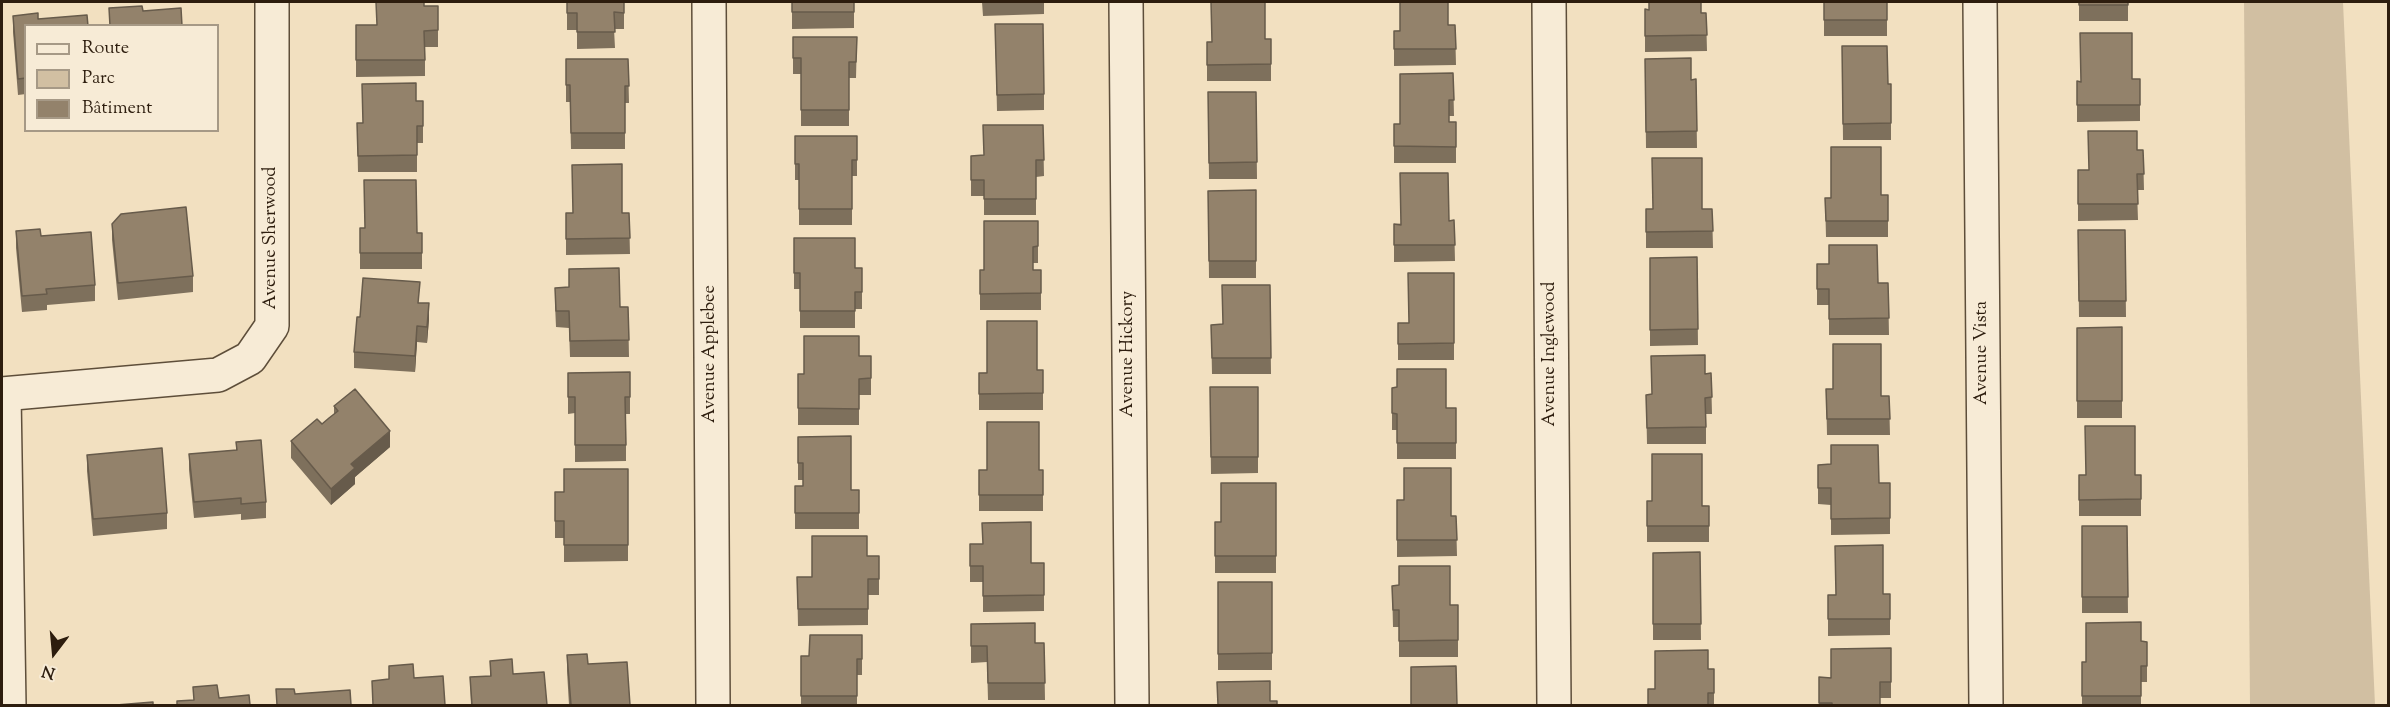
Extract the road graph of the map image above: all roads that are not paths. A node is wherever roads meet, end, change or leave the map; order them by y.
1 (272, 2) edge
2 (709, 2) edge
3 (1126, 2) edge
4 (1549, 2) edge
5 (1980, 2) edge
6 (3, 394) edge
7 (9, 705) edge
8 (713, 705) edge
9 (1132, 705) edge
10 (1554, 705) edge
11 (1986, 705) edge

1 - 6 street, Avenue Sherwood
2 - 8 street, Avenue Applebee
3 - 9 street, Avenue Hickory
4 - 10 street, Avenue Inglewood
5 - 11 street, Avenue Vista
6 - 7 street

